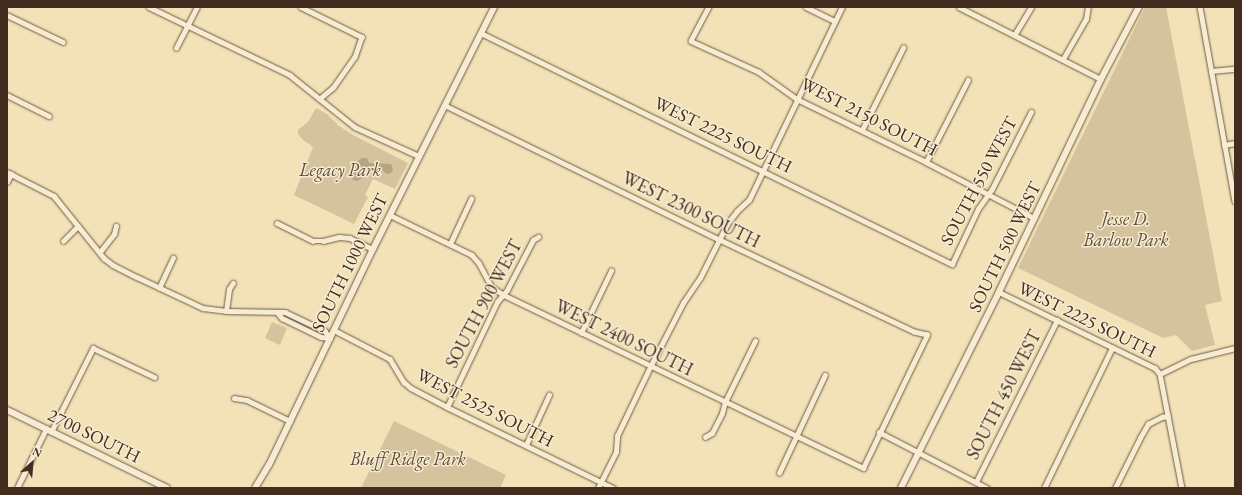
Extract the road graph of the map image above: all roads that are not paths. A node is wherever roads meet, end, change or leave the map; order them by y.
1 (149, 7) edge
2 (197, 7) edge
3 (301, 7) edge
4 (494, 7) edge
5 (709, 7) edge
6 (806, 7) edge
7 (842, 7) edge
8 (959, 7) edge
9 (1031, 7) edge
10 (1088, 7) edge
11 (1138, 7) edge
12 (1200, 7) edge
13 (7, 15) edge
14 (835, 22) junction
15 (188, 26) junction
16 (480, 33) junction
17 (1015, 34) junction
18 (63, 42) dead end
19 (176, 48) dead end
20 (903, 48) dead end
21 (1063, 59) junction
22 (1235, 69) edge
23 (1211, 71) junction
24 (1101, 79) junction
25 (968, 80) dead end
26 (7, 95) edge
27 (320, 99) junction
28 (797, 99) junction
29 (445, 106) junction
30 (1031, 112) dead end
31 (49, 116) dead end
32 (862, 130) junction
33 (1235, 143) edge
34 (1224, 145) junction
35 (420, 156) junction
36 (926, 162) junction
37 (764, 170) junction
38 (9, 173) edge
39 (7, 182) edge
40 (989, 194) junction
41 (472, 199) dead end
42 (1235, 201) edge
43 (390, 215) junction
44 (1034, 218) junction
45 (277, 223) dead end
46 (78, 226) junction
47 (116, 226) dead end
48 (538, 237) dead end
49 (719, 240) junction
50 (63, 241) dead end
51 (450, 244) junction
52 (373, 248) junction
53 (100, 252) junction
54 (174, 258) dead end
55 (952, 264) joint
56 (611, 271) dead end
57 (233, 283) dead end
58 (159, 288) junction
59 (999, 292) junction
60 (504, 295) junction
61 (226, 311) junction
62 (277, 312) junction
63 (1057, 320) junction
64 (334, 330) junction
65 (581, 333) junction
66 (330, 338) junction
67 (755, 341) dead end
68 (1112, 348) junction
69 (1235, 348) edge
70 (650, 367) junction
71 (1160, 374) junction
72 (825, 375) dead end
73 (154, 377) dead end
74 (549, 395) dead end
75 (234, 398) dead end
76 (724, 402) junction
77 (446, 407) junction
78 (7, 410) edge
79 (1168, 416) junction
80 (290, 420) junction
81 (49, 431) junction
82 (879, 432) junction
83 (796, 436) junction
84 (705, 437) dead end
85 (526, 445) junction
86 (919, 453) junction
87 (779, 473) dead end
88 (601, 482) junction
89 (976, 482) junction
90 (17, 488) edge
91 (167, 488) edge
92 (255, 488) edge
93 (598, 488) edge
94 (613, 488) edge
95 (902, 488) edge
96 (987, 488) edge
97 (1044, 488) edge
98 (1115, 488) edge
99 (1182, 488) edge

1 - 15 street
2 - 15 street
3 - 27 street
4 - 16 main road, SOUTH 1000 WEST
5 - 28 street, WEST 2150 SOUTH
6 - 14 street
7 - 14 street
8 - 17 street
9 - 17 street
10 - 21 street
11 - 24 street, SOUTH 500 WEST
12 - 23 street
13 - 18 street
14 - 28 street
15 - 19 street
15 - 27 street
16 - 29 main road, SOUTH 1000 WEST
16 - 37 street, WEST 2225 SOUTH
17 - 21 street
20 - 32 street
21 - 24 street
22 - 23 street
23 - 34 street
24 - 44 street, SOUTH 500 WEST
25 - 36 street
26 - 31 street
27 - 35 street
28 - 32 street, WEST 2150 SOUTH
28 - 37 street
29 - 35 main road, SOUTH 1000 WEST
29 - 49 street, WEST 2300 SOUTH
30 - 40 street, SOUTH 550 WEST
32 - 36 street, WEST 2150 SOUTH
33 - 34 street
34 - 42 street
35 - 43 main road, SOUTH 1000 WEST
36 - 40 street, WEST 2150 SOUTH
37 - 49 street
37 - 55 street, WEST 2225 SOUTH
38 - 39 street
38 - 46 street
40 - 44 street, WEST 2150 SOUTH
40 - 55 street, SOUTH 550 WEST
41 - 51 street
43 - 51 street, WEST 2400 SOUTH
43 - 52 main road, SOUTH 1000 WEST
44 - 59 street, SOUTH 500 WEST
45 - 52 street
46 - 50 street
46 - 53 street
47 - 53 street
48 - 60 street, SOUTH 900 WEST
49 - 70 street
49 - 82 street, WEST 2300 SOUTH
51 - 60 street, WEST 2400 SOUTH
52 - 64 main road, SOUTH 1000 WEST
53 - 58 street
54 - 58 street
56 - 65 street
57 - 61 street
58 - 61 street
59 - 63 street, WEST 2225 SOUTH
59 - 86 street, SOUTH 500 WEST
60 - 65 street, WEST 2400 SOUTH
60 - 77 street, SOUTH 900 WEST
61 - 62 street
62 - 66 street
62 - 66 street
63 - 68 street, WEST 2225 SOUTH
63 - 89 street, SOUTH 450 WEST
64 - 66 main road, SOUTH 1000 WEST
64 - 77 street, WEST 2525 SOUTH
65 - 70 street, WEST 2400 SOUTH
66 - 80 main road, SOUTH 1000 WEST
67 - 76 street
68 - 71 street, WEST 2225 SOUTH
68 - 97 street
69 - 71 street
70 - 76 street, WEST 2400 SOUTH
70 - 88 street
71 - 79 street
72 - 83 street
73 - 81 street
74 - 85 street
75 - 80 street
76 - 83 street, WEST 2400 SOUTH
76 - 84 street
77 - 85 street, WEST 2525 SOUTH
78 - 81 main road, 2700 SOUTH
79 - 98 street
79 - 99 street
80 - 92 main road, SOUTH 1000 WEST
81 - 90 street
81 - 91 main road, 2700 SOUTH
82 - 83 street, WEST 2400 SOUTH
82 - 86 street
83 - 87 street
85 - 88 street, WEST 2525 SOUTH
86 - 89 street
86 - 95 street, SOUTH 500 WEST
88 - 93 street
88 - 94 street, WEST 2525 SOUTH
89 - 96 street

